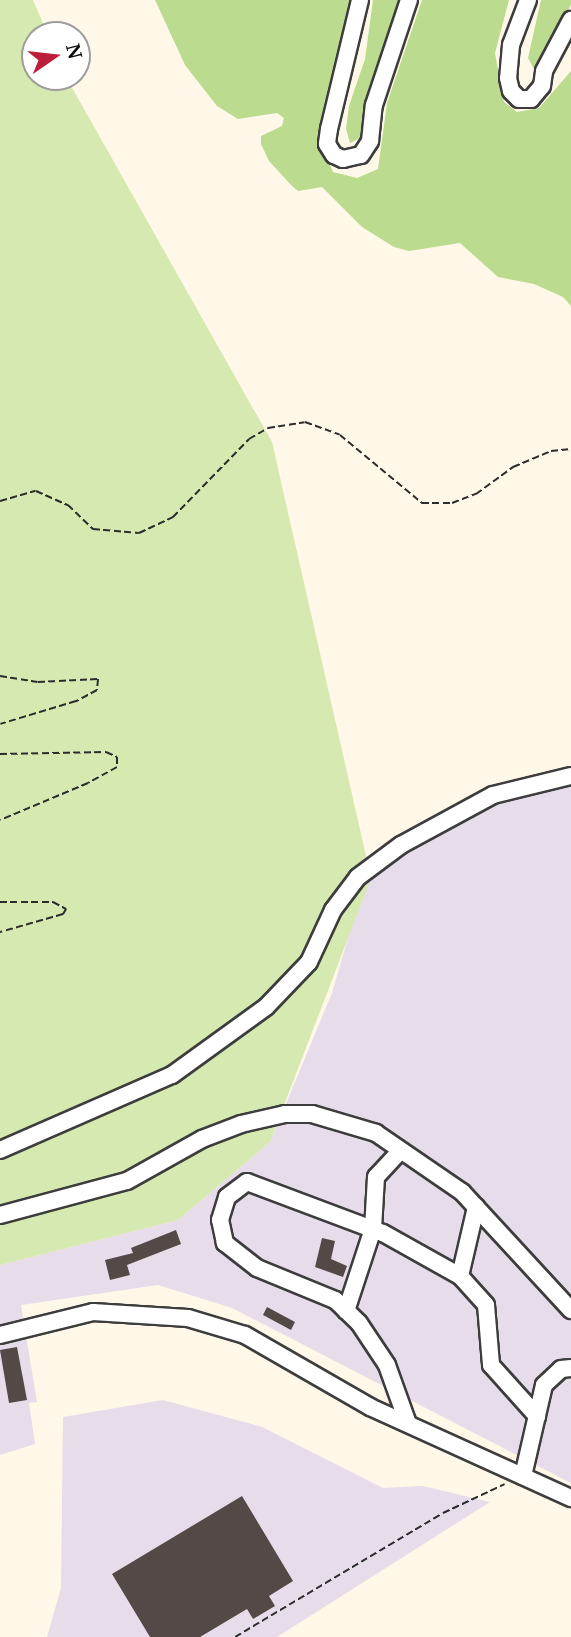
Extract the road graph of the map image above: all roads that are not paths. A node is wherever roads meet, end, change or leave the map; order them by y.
1 (360, 0) edge
2 (409, 0) edge
3 (528, 0) edge
4 (571, 20) edge
5 (571, 776) edge
6 (0, 1150) edge
7 (400, 1152) junction
8 (477, 1207) junction
9 (0, 1215) edge
10 (373, 1229) junction
11 (460, 1276) junction
12 (571, 1310) edge
13 (346, 1311) junction
14 (0, 1335) edge
15 (571, 1368) edge
16 (537, 1416) junction
17 (407, 1421) junction
18 (523, 1476) junction
19 (571, 1498) edge

1 - 2 street
3 - 4 street
5 - 6 street
7 - 8 street
7 - 9 street
7 - 10 street
8 - 11 street
8 - 12 street
10 - 11 street
10 - 13 street
10 - 13 street
11 - 16 street
13 - 17 street
14 - 17 street
15 - 16 street
16 - 18 street
17 - 18 street
18 - 19 street

